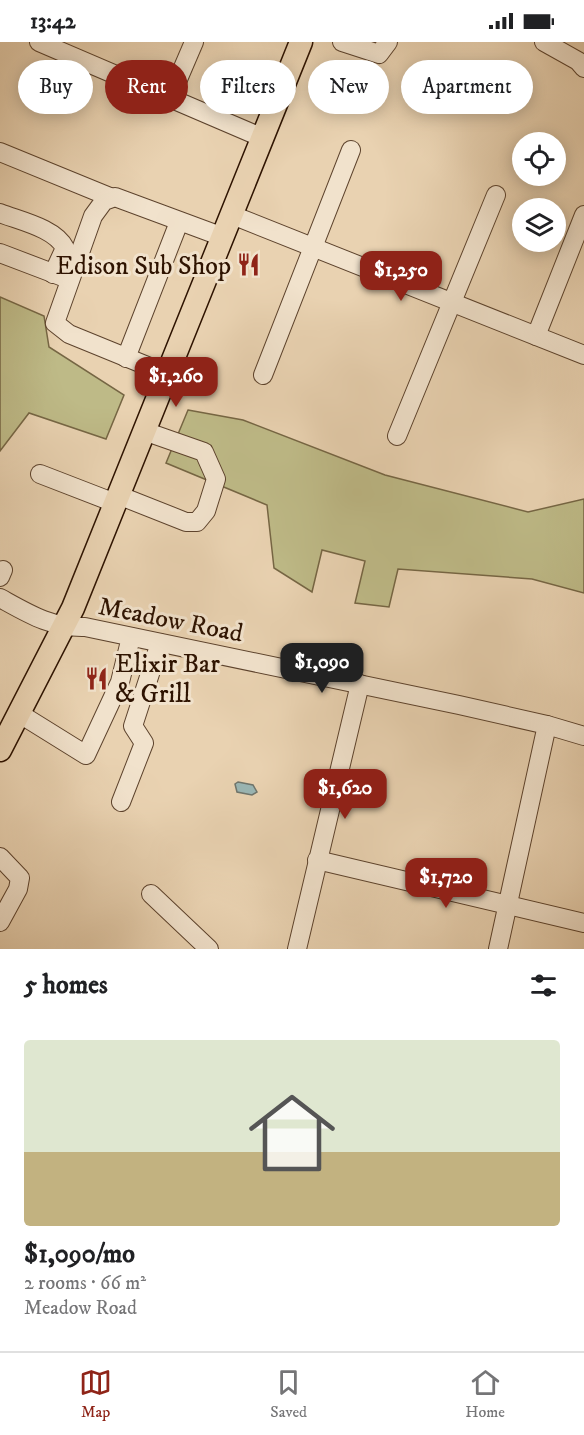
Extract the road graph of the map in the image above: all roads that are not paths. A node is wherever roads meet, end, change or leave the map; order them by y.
1 (39, 42) edge
2 (194, 42) edge
3 (342, 42) edge
4 (388, 42) edge
5 (544, 42) edge
6 (296, 43) edge
7 (186, 60) edge
8 (584, 68) edge
9 (105, 70) edge
10 (188, 106) edge
11 (263, 138) junction
12 (351, 150) dead end
13 (0, 152) edge
14 (496, 195) dead end
15 (110, 197) junction
16 (0, 213) edge
17 (232, 215) junction
18 (584, 215) edge
19 (178, 222) junction
20 (223, 237) junction
21 (312, 247) junction
22 (0, 253) edge
23 (61, 276) junction
24 (450, 302) junction
25 (536, 336) junction
26 (584, 355) edge
27 (126, 358) junction
28 (167, 374) junction
29 (263, 375) dead end
30 (144, 431) junction
31 (397, 436) dead end
32 (40, 474) dead end
33 (117, 499) junction
34 (0, 598) edge
35 (64, 628) junction
36 (131, 637) junction
37 (160, 643) junction
38 (360, 684) junction
39 (20, 714) junction
40 (547, 725) junction
41 (584, 736) edge
42 (0, 750) edge
43 (121, 802) dead end
44 (0, 857) edge
45 (317, 860) junction
46 (150, 894) dead end
47 (509, 905) junction
48 (0, 922) edge
49 (584, 923) edge
50 (209, 949) edge
51 (297, 949) edge
52 (498, 949) edge

1 - 9 street
2 - 7 street
3 - 4 street
5 - 8 street
6 - 11 main road
10 - 11 street
11 - 17 main road
12 - 21 street
13 - 15 street
14 - 24 street
15 - 19 street
15 - 23 street
16 - 23 street
17 - 20 main road
17 - 21 street
18 - 25 street
19 - 20 street
19 - 27 street
20 - 28 main road
21 - 24 street
21 - 29 street
22 - 23 street
23 - 27 street
24 - 25 street
24 - 31 street
25 - 26 street
27 - 28 street
28 - 30 main road
30 - 33 main road
30 - 33 street
32 - 33 street
33 - 35 main road
34 - 35 street, Meadow Road
35 - 36 street, Meadow Road
35 - 39 main road
36 - 37 street, Meadow Road
36 - 39 street
37 - 38 street, Meadow Road
37 - 43 street
38 - 40 street, Meadow Road
38 - 45 street
39 - 42 main road
40 - 41 street, Meadow Road
40 - 47 street
44 - 48 street
45 - 47 street
45 - 51 street
46 - 50 street
47 - 49 street
47 - 52 street

